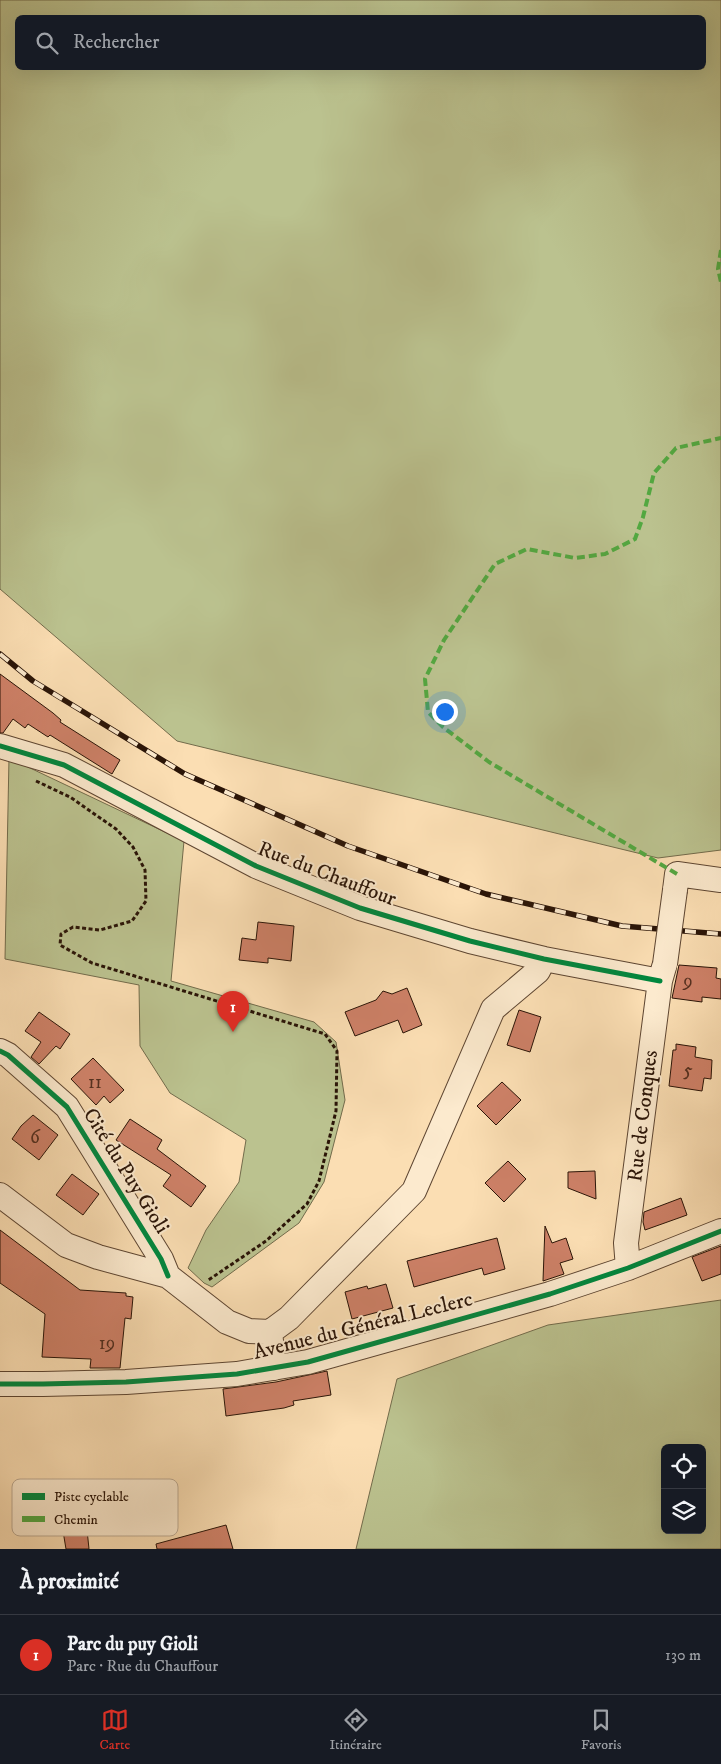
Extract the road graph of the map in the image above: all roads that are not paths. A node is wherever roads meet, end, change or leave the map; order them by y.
1 (0, 746) edge
2 (721, 880) edge
3 (544, 959) junction
4 (662, 973) junction
5 (0, 1051) edge
6 (0, 1195) edge
7 (721, 1231) edge
8 (628, 1268) junction
9 (168, 1276) junction
10 (270, 1332) junction
11 (274, 1368) junction
12 (0, 1384) edge

1 - 3 street, Rue du Chauffour
2 - 4 street, Rue de Conques, bridge
3 - 4 street, Rue du Chauffour
3 - 10 street
4 - 8 street, Rue de Conques
5 - 9 street, Cité du Puy Gioli
6 - 9 street, Cité du Puy Gioli
7 - 8 street, Avenue du Général Leclerc
8 - 11 street, Avenue du Général Leclerc
9 - 10 street, Cité du Puy Gioli
10 - 11 street
11 - 12 street, Avenue du Général Leclerc

